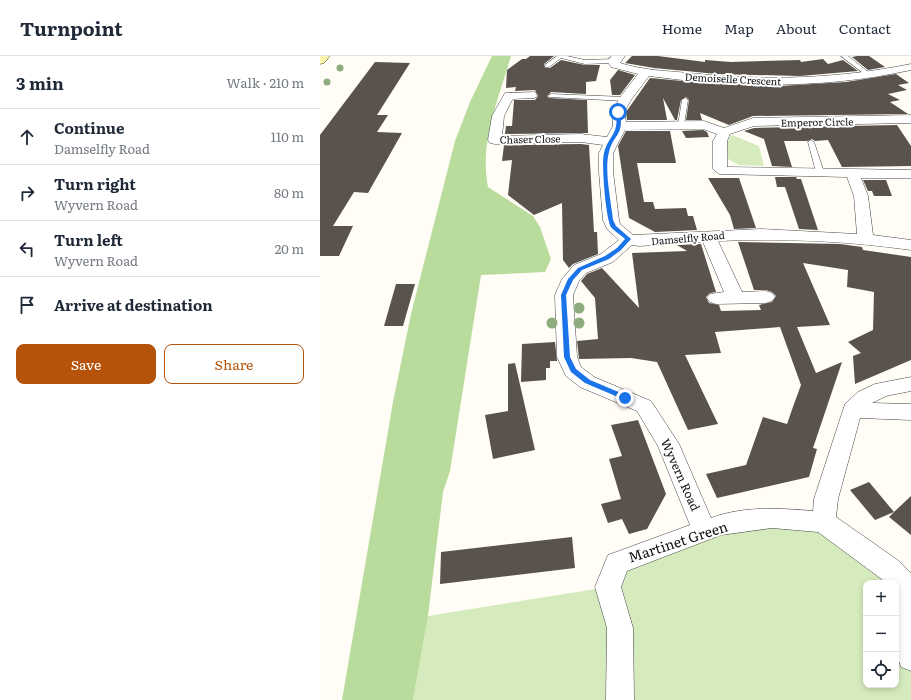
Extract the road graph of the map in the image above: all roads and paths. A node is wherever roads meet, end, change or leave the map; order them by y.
1 (324, 56) edge
2 (844, 56) edge
3 (616, 59) edge
4 (320, 60) edge
5 (547, 66) dead end
6 (911, 67) edge
7 (646, 72) junction
8 (869, 75) junction
9 (531, 95) dead end
10 (552, 96) dead end
11 (625, 99) junction
12 (685, 100) dead end
13 (911, 119) edge
14 (681, 125) junction
15 (620, 126) junction
16 (724, 132) junction
17 (611, 142) junction
18 (811, 142) dead end
19 (820, 172) junction
20 (853, 174) junction
21 (911, 174) edge
22 (708, 236) junction
23 (628, 239) junction
24 (865, 239) junction
25 (911, 245) edge
26 (735, 297) junction
27 (766, 297) dead end
28 (716, 298) dead end
29 (911, 384) edge
30 (852, 410) junction
31 (911, 412) edge
32 (825, 510) junction
33 (704, 530) junction
34 (907, 583) edge
35 (911, 656) edge
36 (620, 700) edge

1 - 4 street
2 - 8 lane
3 - 5 lane
3 - 7 street, Demoiselle Crescent
6 - 8 street, Demoiselle Crescent
7 - 8 street, Demoiselle Crescent
7 - 11 street
9 - 17 street, Chaser Close
10 - 11 lane
11 - 15 street
12 - 14 lane
13 - 16 street, Emperor Circle
14 - 15 street
14 - 16 street
15 - 17 street
16 - 19 street
17 - 23 street
18 - 19 lane
19 - 20 street
20 - 21 street
20 - 24 street
22 - 23 street, Damselfly Road
22 - 24 street, Damselfly Road
22 - 26 street
23 - 33 street, Wyvern Road
24 - 25 street, Damselfly Road
26 - 27 street
26 - 28 street
29 - 30 street
30 - 31 street
30 - 32 street
32 - 33 street, Martinet Green
32 - 34 street
33 - 36 street, Martinet Green
34 - 35 street

